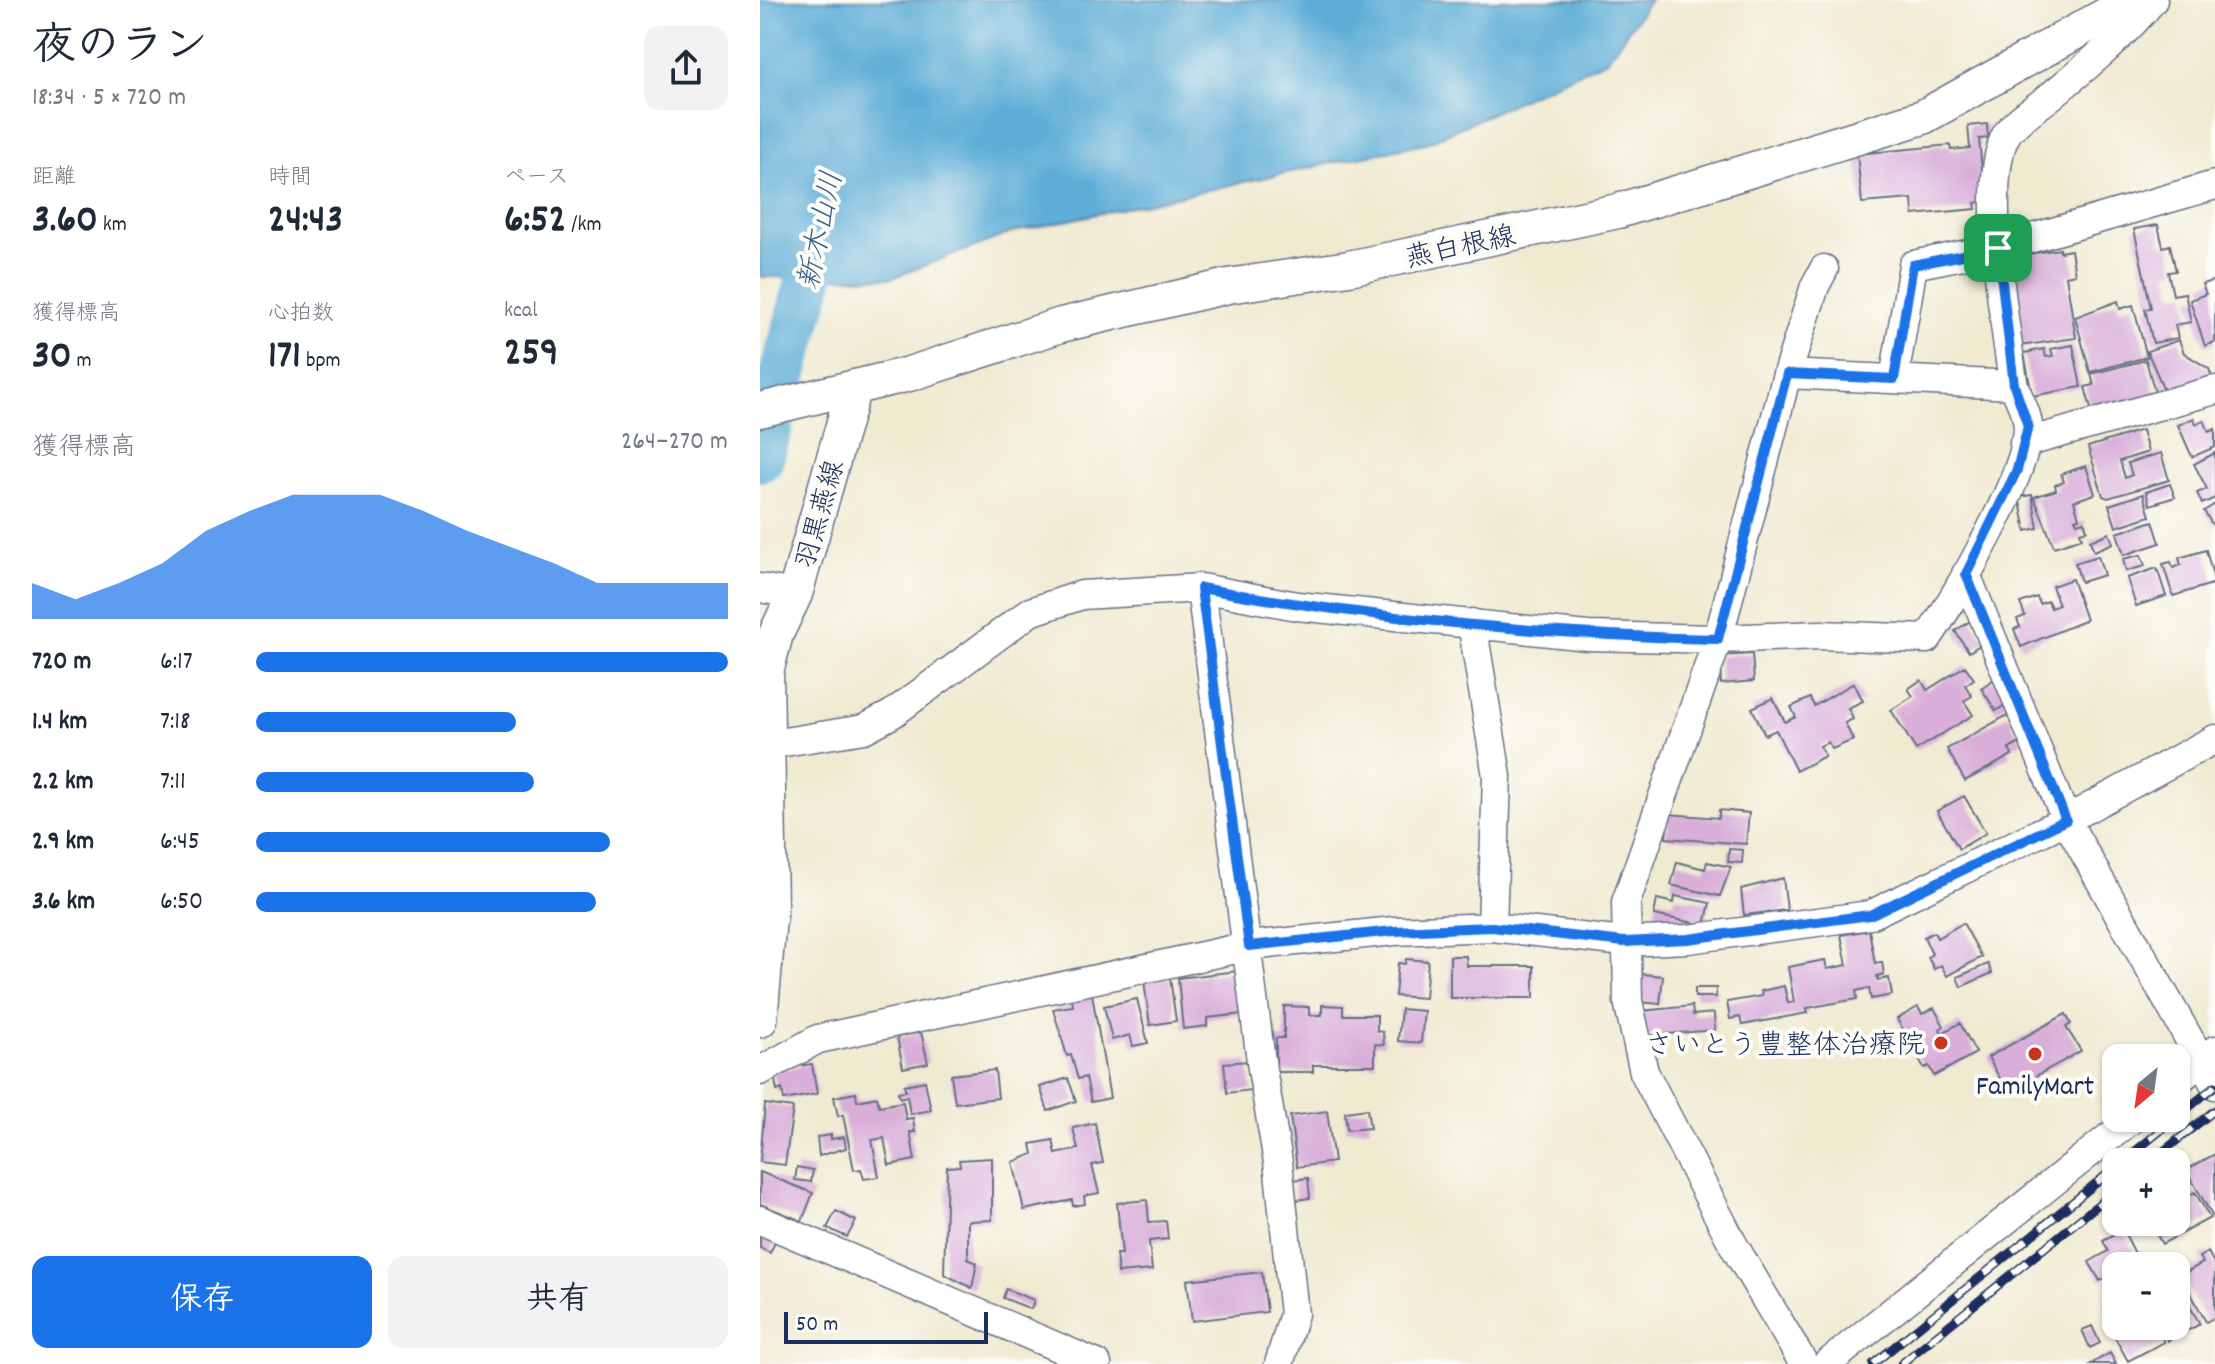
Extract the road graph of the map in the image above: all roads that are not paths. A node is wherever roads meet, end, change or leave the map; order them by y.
1 (2133, 0) edge
2 (2153, 0) edge
3 (2215, 185) edge
4 (1998, 248) junction
5 (1824, 269) dead end
6 (1787, 374) junction
7 (1894, 379) junction
8 (2014, 385) junction
9 (854, 387) junction
10 (2215, 390) edge
11 (760, 410) edge
12 (2024, 443) junction
13 (1966, 574) junction
14 (760, 588) edge
15 (1201, 588) junction
16 (795, 594) junction
17 (1472, 623) junction
18 (1718, 639) junction
19 (2215, 739) edge
20 (766, 745) junction
21 (2066, 820) junction
22 (1492, 927) junction
23 (1624, 942) junction
24 (1249, 946) junction
25 (760, 1020) edge
26 (2211, 1065) edge
27 (760, 1071) edge
28 (2190, 1075) edge
29 (2116, 1132) edge
30 (760, 1220) edge
31 (1097, 1364) edge
32 (1279, 1364) edge
33 (1804, 1364) edge
34 (1827, 1364) edge

1 - 9 main road, 燕白根線
2 - 4 street
3 - 4 street
4 - 7 street
4 - 8 street
5 - 6 street
6 - 7 street
6 - 18 street
7 - 8 street
8 - 12 street
9 - 11 main road, 燕白根線
9 - 16 main road, 羽黒燕線
10 - 12 street
12 - 13 street
13 - 18 street
13 - 21 street
14 - 16 street
15 - 17 street
15 - 20 street
15 - 24 street
16 - 20 main road, 羽黒燕線
17 - 18 street
17 - 22 street
18 - 23 street
19 - 21 street
20 - 25 main road, 羽黒燕線
21 - 23 street
21 - 26 street
22 - 23 street
22 - 24 street
23 - 33 street
24 - 27 street
24 - 32 street
26 - 28 street
29 - 34 street
30 - 31 street

